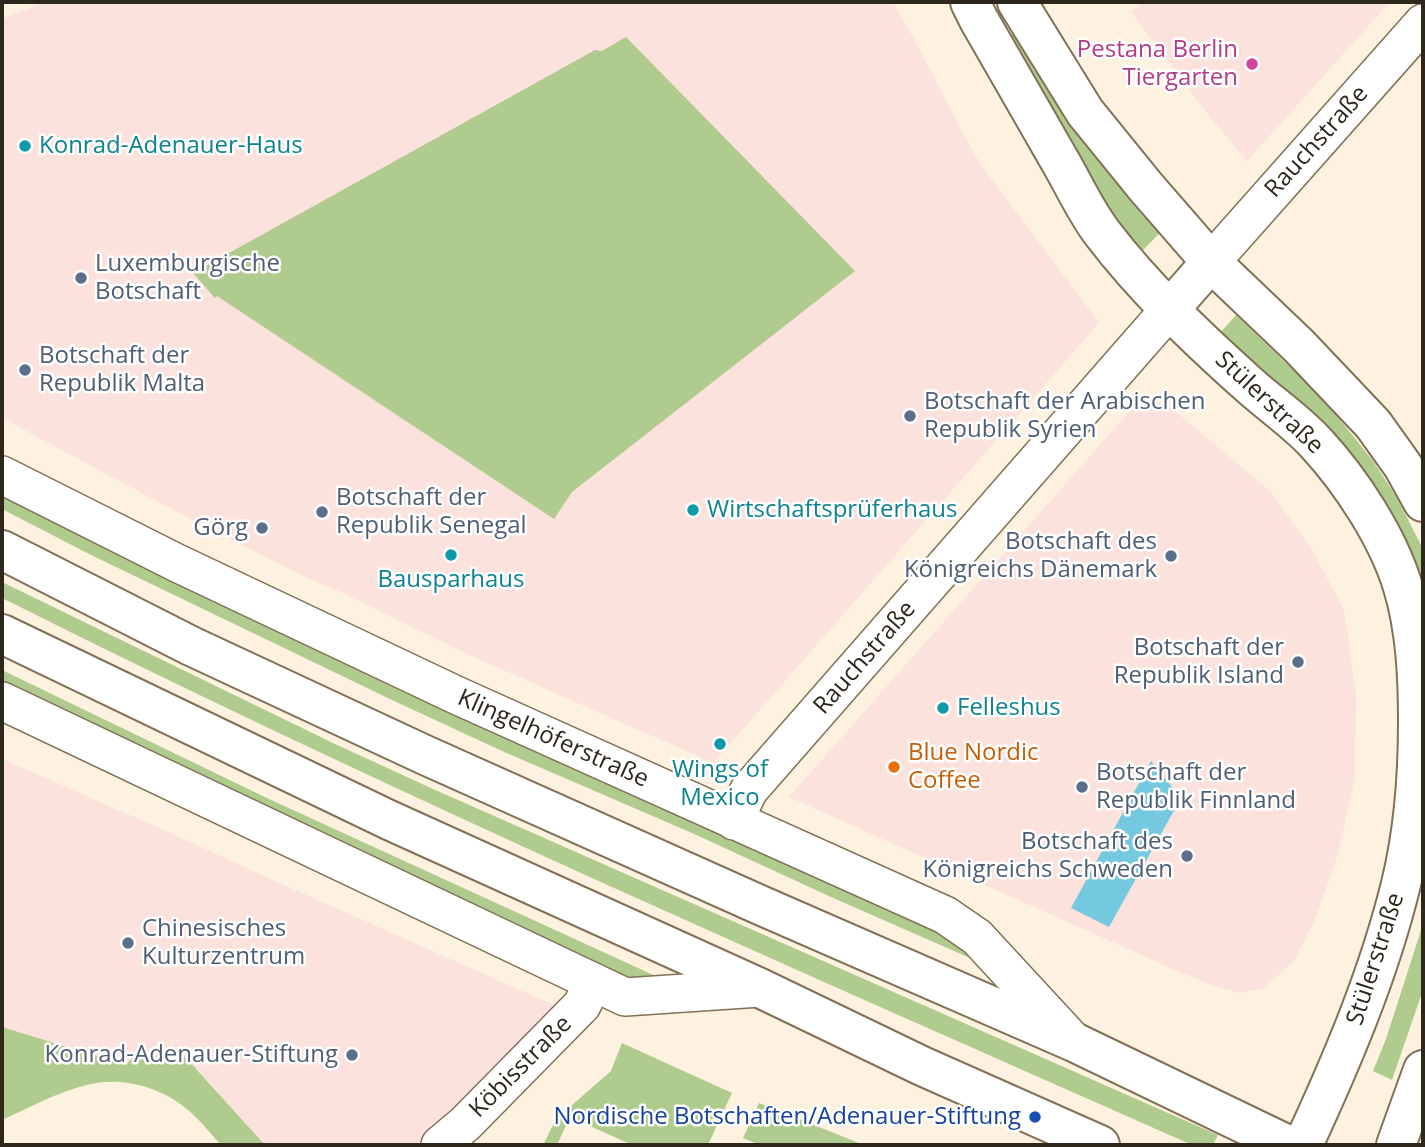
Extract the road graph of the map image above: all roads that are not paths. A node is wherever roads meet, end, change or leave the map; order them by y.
1 (970, 2) edge
2 (1017, 2) edge
3 (1423, 23) edge
4 (1211, 262) junction
5 (1169, 310) junction
6 (2, 475) edge
7 (1423, 502) edge
8 (2, 550) edge
9 (2, 634) edge
10 (2, 701) edge
11 (734, 821) junction
12 (593, 982) junction
13 (760, 988) junction
14 (1074, 1042) junction
15 (1423, 1070) edge
16 (440, 1145) edge
17 (1100, 1145) edge
18 (1288, 1145) edge
19 (1303, 1145) edge
20 (1396, 1145) edge

1 - 5 main road, Stülerstraße
2 - 4 main road
3 - 4 street, Rauchstraße
4 - 5 main road
4 - 7 main road
5 - 11 street, Rauchstraße
5 - 19 main road, Stülerstraße
6 - 11 street, Klingelhöferstraße
8 - 14 main road, Klingelhöferstraße
9 - 13 main road
10 - 12 street
11 - 14 street, Klingelhöferstraße
12 - 13 street
12 - 16 street, Köbisstraße
13 - 17 main road
14 - 18 main road, Klingelhöferstraße
15 - 20 main road

